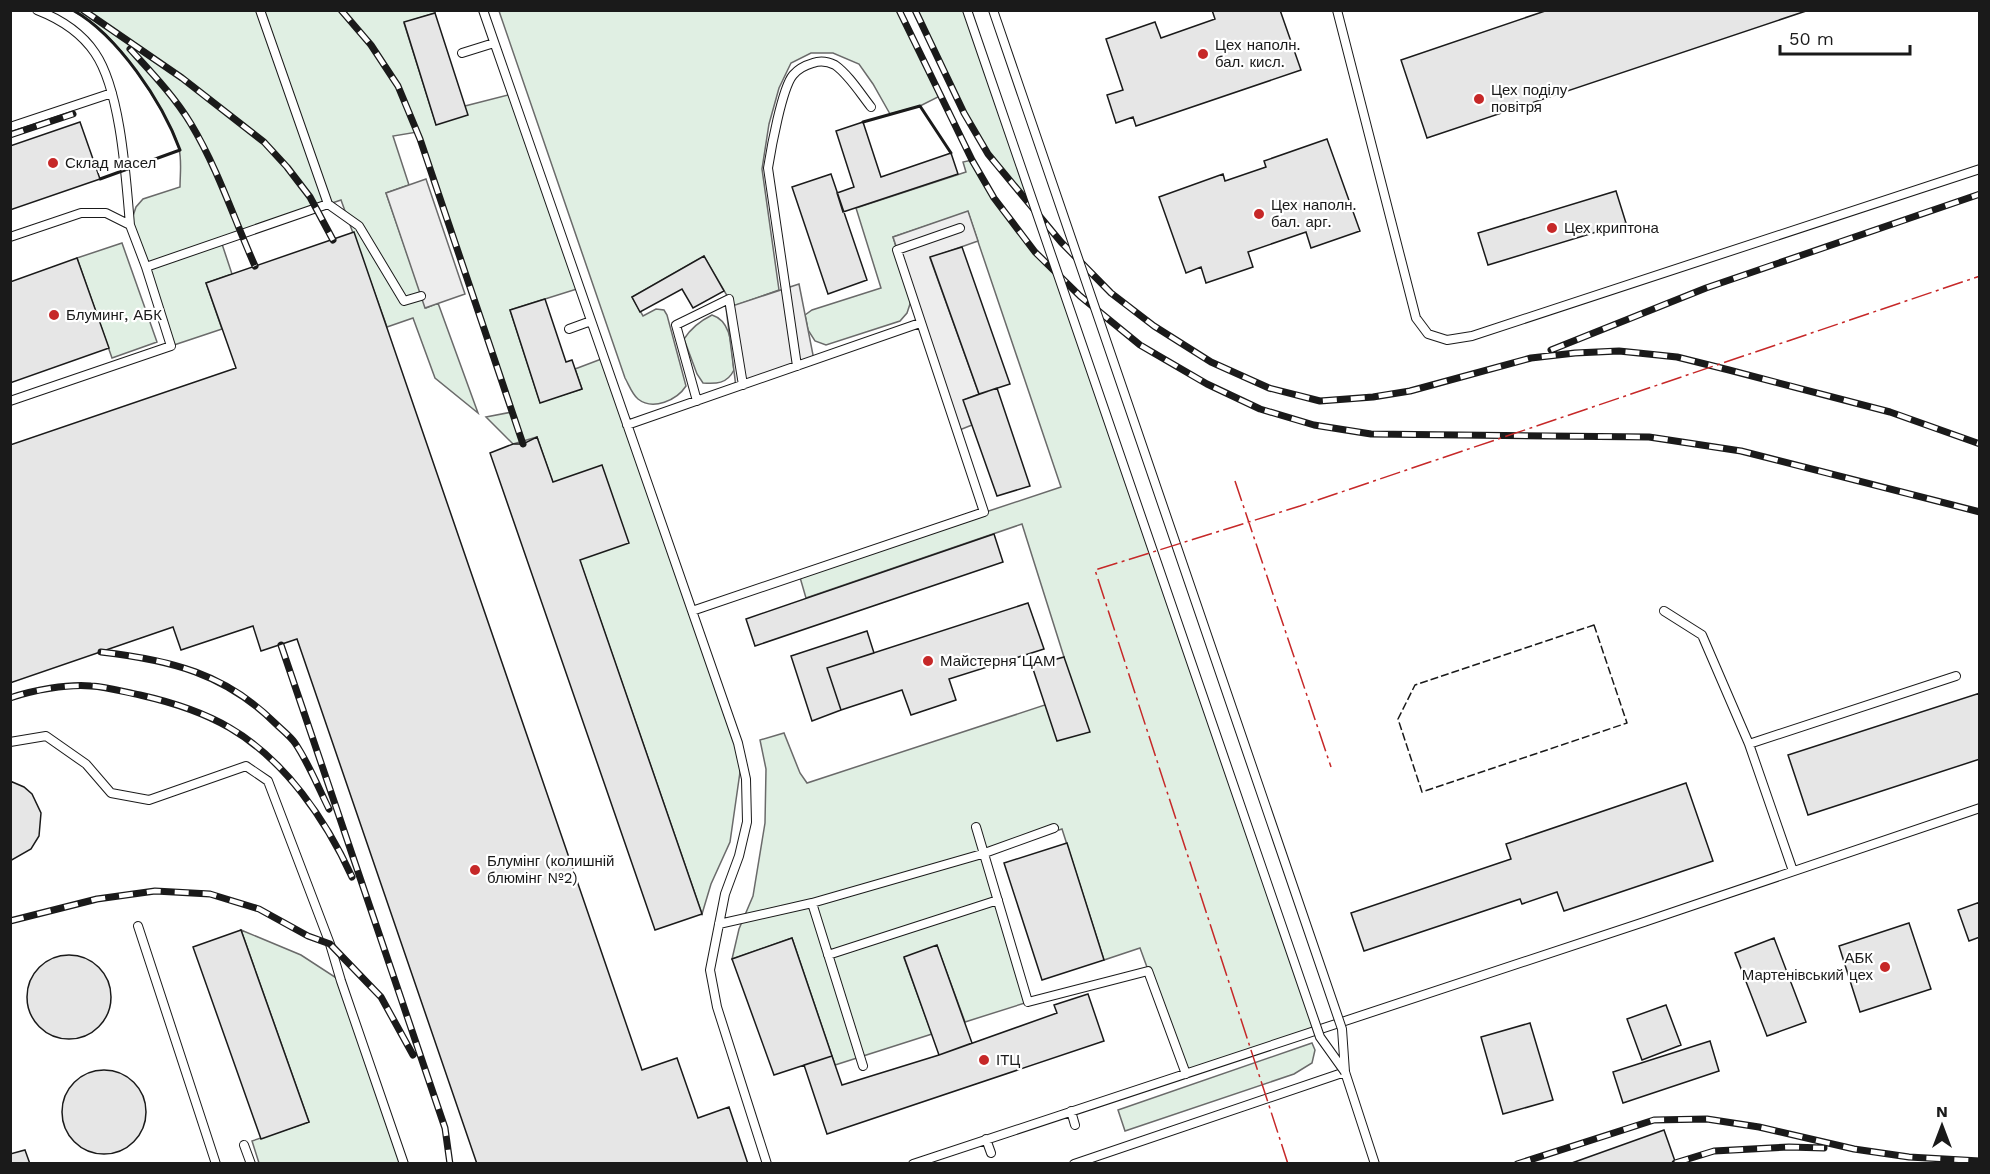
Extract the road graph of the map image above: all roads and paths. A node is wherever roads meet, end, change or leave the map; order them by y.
1 (37, 10) edge
2 (260, 10) edge
3 (483, 10) edge
4 (967, 10) edge
5 (993, 10) edge
6 (1337, 10) edge
7 (494, 43) junction
8 (462, 53) dead end
9 (112, 93) junction
10 (871, 107) dead end
11 (10, 127) edge
12 (1980, 170) edge
13 (328, 204) junction
14 (130, 225) junction
15 (960, 228) dead end
16 (10, 237) edge
17 (146, 267) junction
18 (421, 297) dead end
19 (591, 321) junction
20 (920, 323) junction
21 (569, 328) dead end
22 (797, 366) junction
23 (743, 385) junction
24 (696, 401) junction
25 (10, 402) edge
26 (627, 425) junction
27 (692, 611) junction
28 (1664, 611) dead end
29 (1956, 676) dead end
30 (10, 742) edge
31 (1749, 744) junction
32 (1980, 808) edge
33 (976, 827) dead end
34 (1054, 828) dead end
35 (982, 854) junction
36 (1793, 871) junction
37 (998, 900) junction
38 (812, 903) junction
39 (719, 924) junction
40 (138, 926) dead end
41 (828, 955) junction
42 (863, 1066) dead end
43 (1345, 1072) junction
44 (1186, 1074) junction
45 (1071, 1112) junction
46 (1075, 1125) dead end
47 (986, 1139) junction
48 (244, 1145) dead end
49 (991, 1153) dead end
50 (216, 1164) edge
51 (251, 1164) edge
52 (404, 1164) edge
53 (767, 1164) edge
54 (914, 1164) edge
55 (1074, 1164) edge
56 (1375, 1164) edge

1 - 9 lane
2 - 13 lane
3 - 7 lane
4 - 43 lane, bridge
5 - 43 lane, bridge
6 - 12 lane
7 - 8 lane
7 - 19 lane
9 - 11 lane
9 - 14 lane
10 - 22 lane
13 - 17 lane
13 - 18 lane
14 - 16 lane
14 - 17 lane
15 - 20 lane
17 - 25 lane
19 - 21 lane
19 - 26 lane
20 - 22 lane
20 - 27 lane
22 - 23 lane
23 - 24 lane
23 - 24 lane
24 - 26 lane
26 - 27 lane
27 - 39 lane
28 - 31 lane
29 - 31 lane
30 - 52 lane
31 - 36 lane
32 - 36 lane
33 - 35 lane
34 - 35 lane
35 - 37 lane
35 - 38 lane
36 - 44 lane
37 - 41 lane
37 - 44 lane
38 - 39 lane
38 - 41 lane
39 - 53 lane
40 - 50 lane
41 - 42 lane
43 - 55 lane
43 - 56 lane
44 - 45 lane
45 - 46 lane
45 - 47 lane
47 - 49 lane
47 - 54 lane
48 - 51 lane

